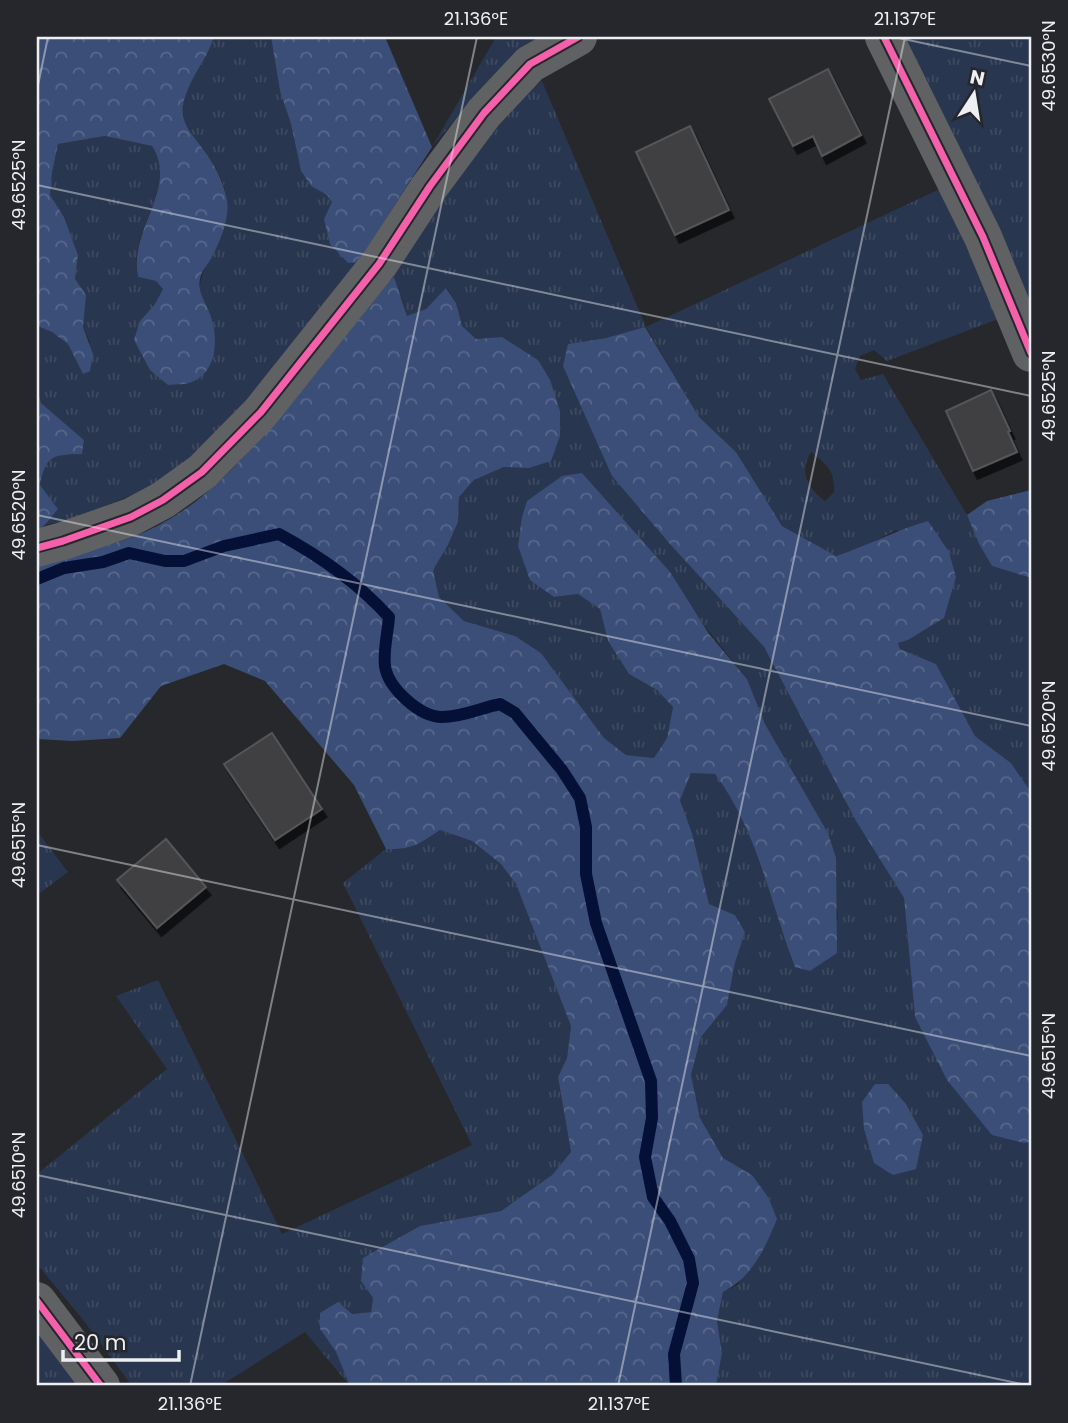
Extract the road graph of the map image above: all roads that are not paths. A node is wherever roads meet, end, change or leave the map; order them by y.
1 (578, 37) edge
2 (884, 37) edge
3 (1031, 353) edge
4 (37, 548) edge
5 (37, 1301) edge
6 (101, 1386) edge

1 - 4 street
2 - 3 street
5 - 6 street

